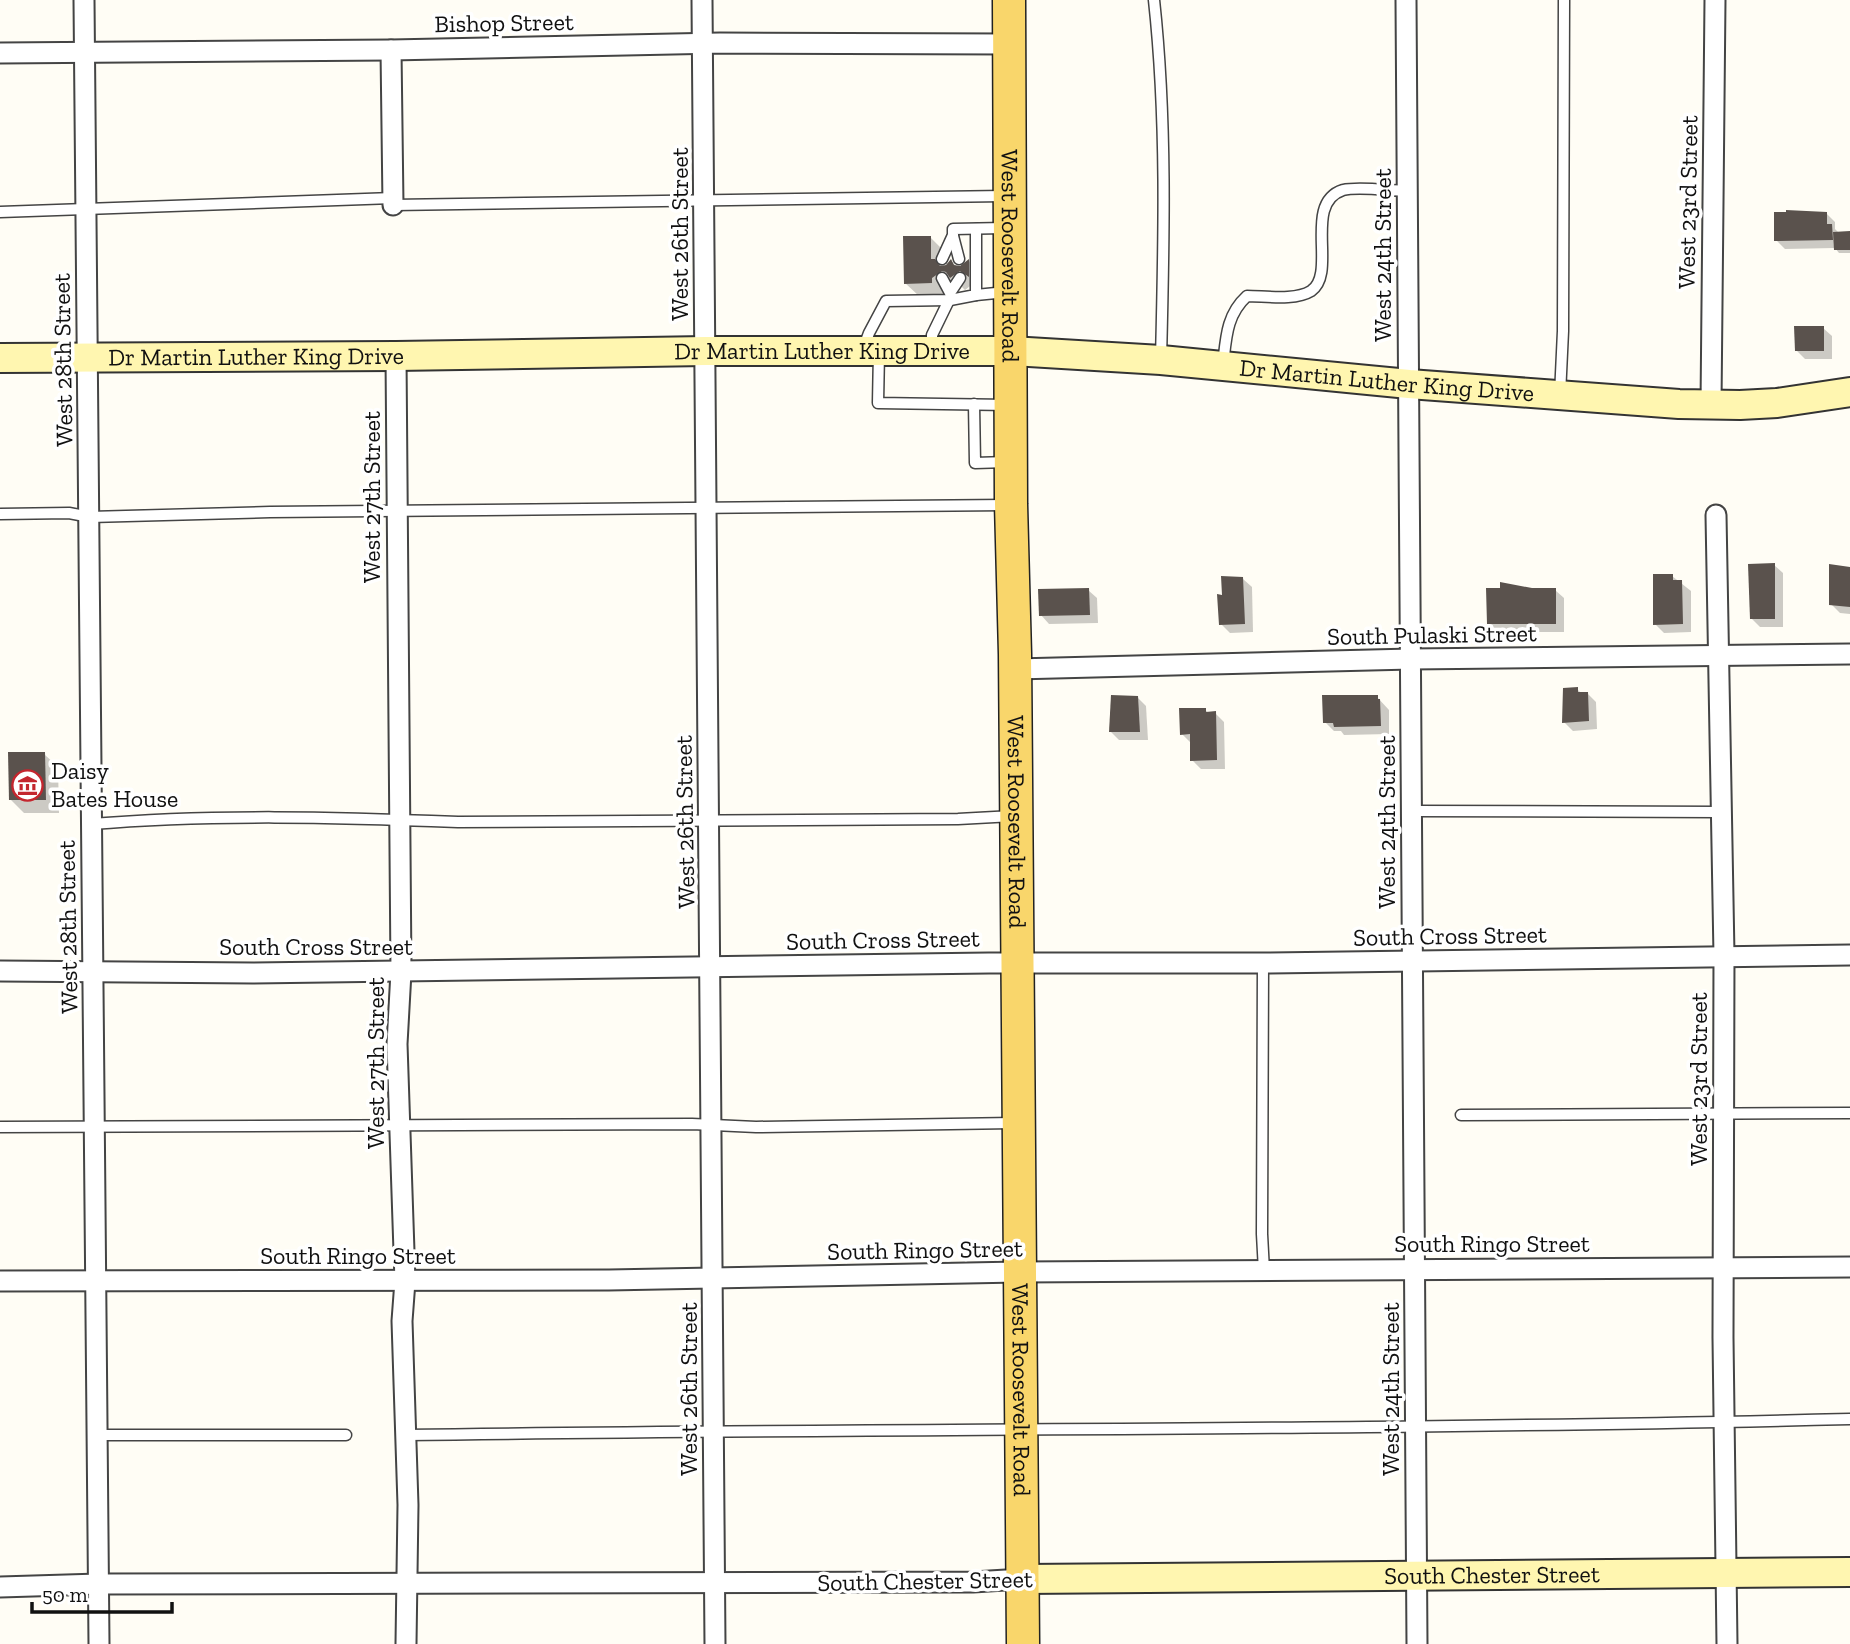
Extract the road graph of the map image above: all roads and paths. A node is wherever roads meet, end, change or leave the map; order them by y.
1 (84, 0) edge
2 (702, 0) edge
3 (1009, 0) edge
4 (1154, 0) edge
5 (1406, 0) edge
6 (1564, 0) edge
7 (1715, 0) edge
8 (703, 43) junction
9 (1009, 44) junction
10 (391, 50) junction
11 (85, 52) junction
12 (0, 53) edge
13 (1408, 191) junction
14 (1012, 196) junction
15 (393, 201) junction
16 (704, 202) junction
17 (86, 208) junction
18 (0, 212) edge
19 (1012, 228) junction
20 (976, 229) junction
21 (953, 235) junction
22 (942, 259) dead end
23 (959, 259) dead end
24 (942, 278) dead end
25 (960, 278) dead end
26 (1012, 292) junction
27 (976, 295) junction
28 (950, 297) junction
29 (705, 351) junction
30 (870, 351) junction
31 (932, 351) junction
32 (1012, 351) junction
33 (396, 356) junction
34 (88, 357) junction
35 (0, 358) edge
36 (1161, 360) junction
37 (1223, 366) junction
38 (1409, 384) junction
39 (1850, 392) edge
40 (1560, 395) junction
41 (974, 404) junction
42 (1011, 405) junction
43 (1711, 405) junction
44 (1011, 462) junction
45 (1011, 504) junction
46 (706, 507) junction
47 (397, 512) junction
48 (0, 514) edge
49 (1716, 515) dead end
50 (90, 517) junction
51 (1850, 654) edge
52 (1718, 656) junction
53 (1411, 659) junction
54 (1014, 669) junction
55 (1412, 811) junction
56 (1720, 812) junction
57 (1017, 816) junction
58 (399, 818) junction
59 (709, 820) junction
60 (91, 824) junction
61 (1850, 955) edge
62 (1724, 956) junction
63 (1412, 961) junction
64 (1016, 963) junction
65 (1263, 963) junction
66 (710, 967) junction
67 (0, 971) edge
68 (94, 971) junction
69 (401, 971) junction
70 (1850, 1113) edge
71 (1461, 1115) dead end
72 (1723, 1115) junction
73 (1017, 1123) junction
74 (93, 1126) junction
75 (400, 1126) junction
76 (711, 1126) junction
77 (0, 1127) edge
78 (1850, 1267) edge
79 (1415, 1268) junction
80 (1724, 1268) junction
81 (1264, 1271) junction
82 (1019, 1272) junction
83 (712, 1279) junction
84 (0, 1281) edge
85 (405, 1281) junction
86 (96, 1282) junction
87 (1850, 1419) edge
88 (1723, 1422) junction
89 (1416, 1427) junction
90 (1020, 1429) junction
91 (713, 1431) junction
92 (346, 1434) dead end
93 (404, 1434) junction
94 (97, 1436) junction
95 (1850, 1572) edge
96 (1726, 1573) junction
97 (1416, 1577) junction
98 (1023, 1579) junction
99 (408, 1583) junction
100 (715, 1583) junction
101 (99, 1584) junction
102 (0, 1587) edge
103 (99, 1644) edge
104 (406, 1644) edge
105 (715, 1644) edge
106 (1023, 1644) edge
107 (1417, 1644) edge
108 (1727, 1644) edge

1 - 11 street, West 28th Street
2 - 8 street, West 26th Street
3 - 9 main road, West Roosevelt Road
4 - 36 lane
5 - 13 street, West 24th Street
6 - 40 lane
7 - 43 street, West 23rd Street
8 - 9 street, Bishop Street
8 - 10 street, Bishop Street
8 - 16 street, West 26th Street
9 - 14 main road, West Roosevelt Road
10 - 11 street, Bishop Street
10 - 15 street
11 - 12 street, Bishop Street
11 - 17 street, West 28th Street
13 - 37 lane
13 - 38 street, West 24th Street
14 - 16 lane
14 - 19 main road, West Roosevelt Road
15 - 16 lane
15 - 17 lane
16 - 29 street, West 26th Street
17 - 18 lane
17 - 34 street, West 28th Street
19 - 20 lane
19 - 26 main road, West Roosevelt Road
20 - 21 lane
20 - 27 lane
21 - 22 lane
21 - 23 lane
24 - 28 lane
25 - 28 lane
26 - 27 lane
26 - 32 main road, West Roosevelt Road
27 - 28 lane
28 - 30 lane
28 - 31 lane
29 - 30 main road, Dr Martin Luther King Drive
29 - 33 main road, Dr Martin Luther King Drive
29 - 46 street, West 26th Street
30 - 31 main road, Dr Martin Luther King Drive
30 - 41 lane
31 - 32 main road, Dr Martin Luther King Drive
32 - 36 main road, Dr Martin Luther King Drive
32 - 42 main road, West Roosevelt Road
33 - 34 main road, Dr Martin Luther King Drive
33 - 47 street, West 27th Street
34 - 35 main road, Dr Martin Luther King Drive
34 - 50 street, West 28th Street
36 - 37 main road, Dr Martin Luther King Drive
37 - 38 main road, Dr Martin Luther King Drive
38 - 40 main road, Dr Martin Luther King Drive
38 - 53 street, West 24th Street
39 - 43 main road, Dr Martin Luther King Drive
40 - 43 main road, Dr Martin Luther King Drive
41 - 42 lane
41 - 44 lane
42 - 44 main road, West Roosevelt Road
44 - 45 main road, West Roosevelt Road
45 - 46 lane
45 - 54 main road, West Roosevelt Road
46 - 47 lane
46 - 59 street, West 26th Street
47 - 50 lane
47 - 58 street, West 27th Street
48 - 50 lane
49 - 52 street, West 23rd Street
50 - 60 street, West 28th Street
51 - 52 street, South Pulaski Street
52 - 53 street, South Pulaski Street
52 - 56 street, West 23rd Street
53 - 54 street, South Pulaski Street
53 - 55 street, West 24th Street
54 - 57 main road, West Roosevelt Road
55 - 56 lane
55 - 63 street, West 24th Street
56 - 62 street, West 23rd Street
57 - 59 lane
57 - 64 main road, West Roosevelt Road
58 - 59 lane
58 - 60 lane
58 - 69 street, West 27th Street
59 - 66 street, West 26th Street
60 - 68 street, West 28th Street
61 - 62 street, South Cross Street
62 - 63 street, South Cross Street
62 - 72 street, West 23rd Street
63 - 65 street, South Cross Street
63 - 79 street, West 24th Street
64 - 65 street, South Cross Street
64 - 66 street, South Cross Street
64 - 73 main road, West Roosevelt Road
65 - 81 lane
66 - 69 street, South Cross Street
66 - 76 street, West 26th Street
67 - 68 street, South Cross Street
68 - 69 street, South Cross Street
68 - 74 street, West 28th Street
69 - 75 street, West 27th Street
70 - 72 lane
71 - 72 lane
72 - 80 street, West 23rd Street
73 - 76 lane
73 - 82 main road, West Roosevelt Road
74 - 75 lane
74 - 77 lane
74 - 86 street, West 28th Street
75 - 76 lane
75 - 85 street, West 27th Street
76 - 83 street, West 26th Street
78 - 80 street, South Ringo Street
79 - 80 street, South Ringo Street
79 - 81 street, South Ringo Street
79 - 89 street, West 24th Street
80 - 88 street, West 23rd Street
81 - 82 street, South Ringo Street
82 - 83 street, South Ringo Street
82 - 90 main road, West Roosevelt Road
83 - 85 street, South Ringo Street
83 - 91 street, West 26th Street
84 - 86 street, South Ringo Street
85 - 86 street, South Ringo Street
85 - 93 street, West 27th Street
86 - 94 street, West 28th Street
87 - 88 lane
88 - 89 lane
88 - 96 street, West 23rd Street
89 - 90 lane
89 - 97 street, West 24th Street
90 - 91 lane
90 - 98 main road, West Roosevelt Road
91 - 93 lane
91 - 100 street, West 26th Street
92 - 94 lane
93 - 99 street, West 27th Street
94 - 101 street, West 28th Street
95 - 96 main road, South Chester Street
96 - 97 main road, South Chester Street
96 - 108 street, West 23rd Street
97 - 98 main road, South Chester Street
97 - 107 street, West 24th Street
98 - 100 street, South Chester Street
98 - 106 main road, West Roosevelt Road
99 - 100 street, South Chester Street
99 - 101 street, South Chester Street
99 - 104 street, West 27th Street
100 - 105 street, West 26th Street
101 - 102 street, South Chester Street
101 - 103 street, West 28th Street

